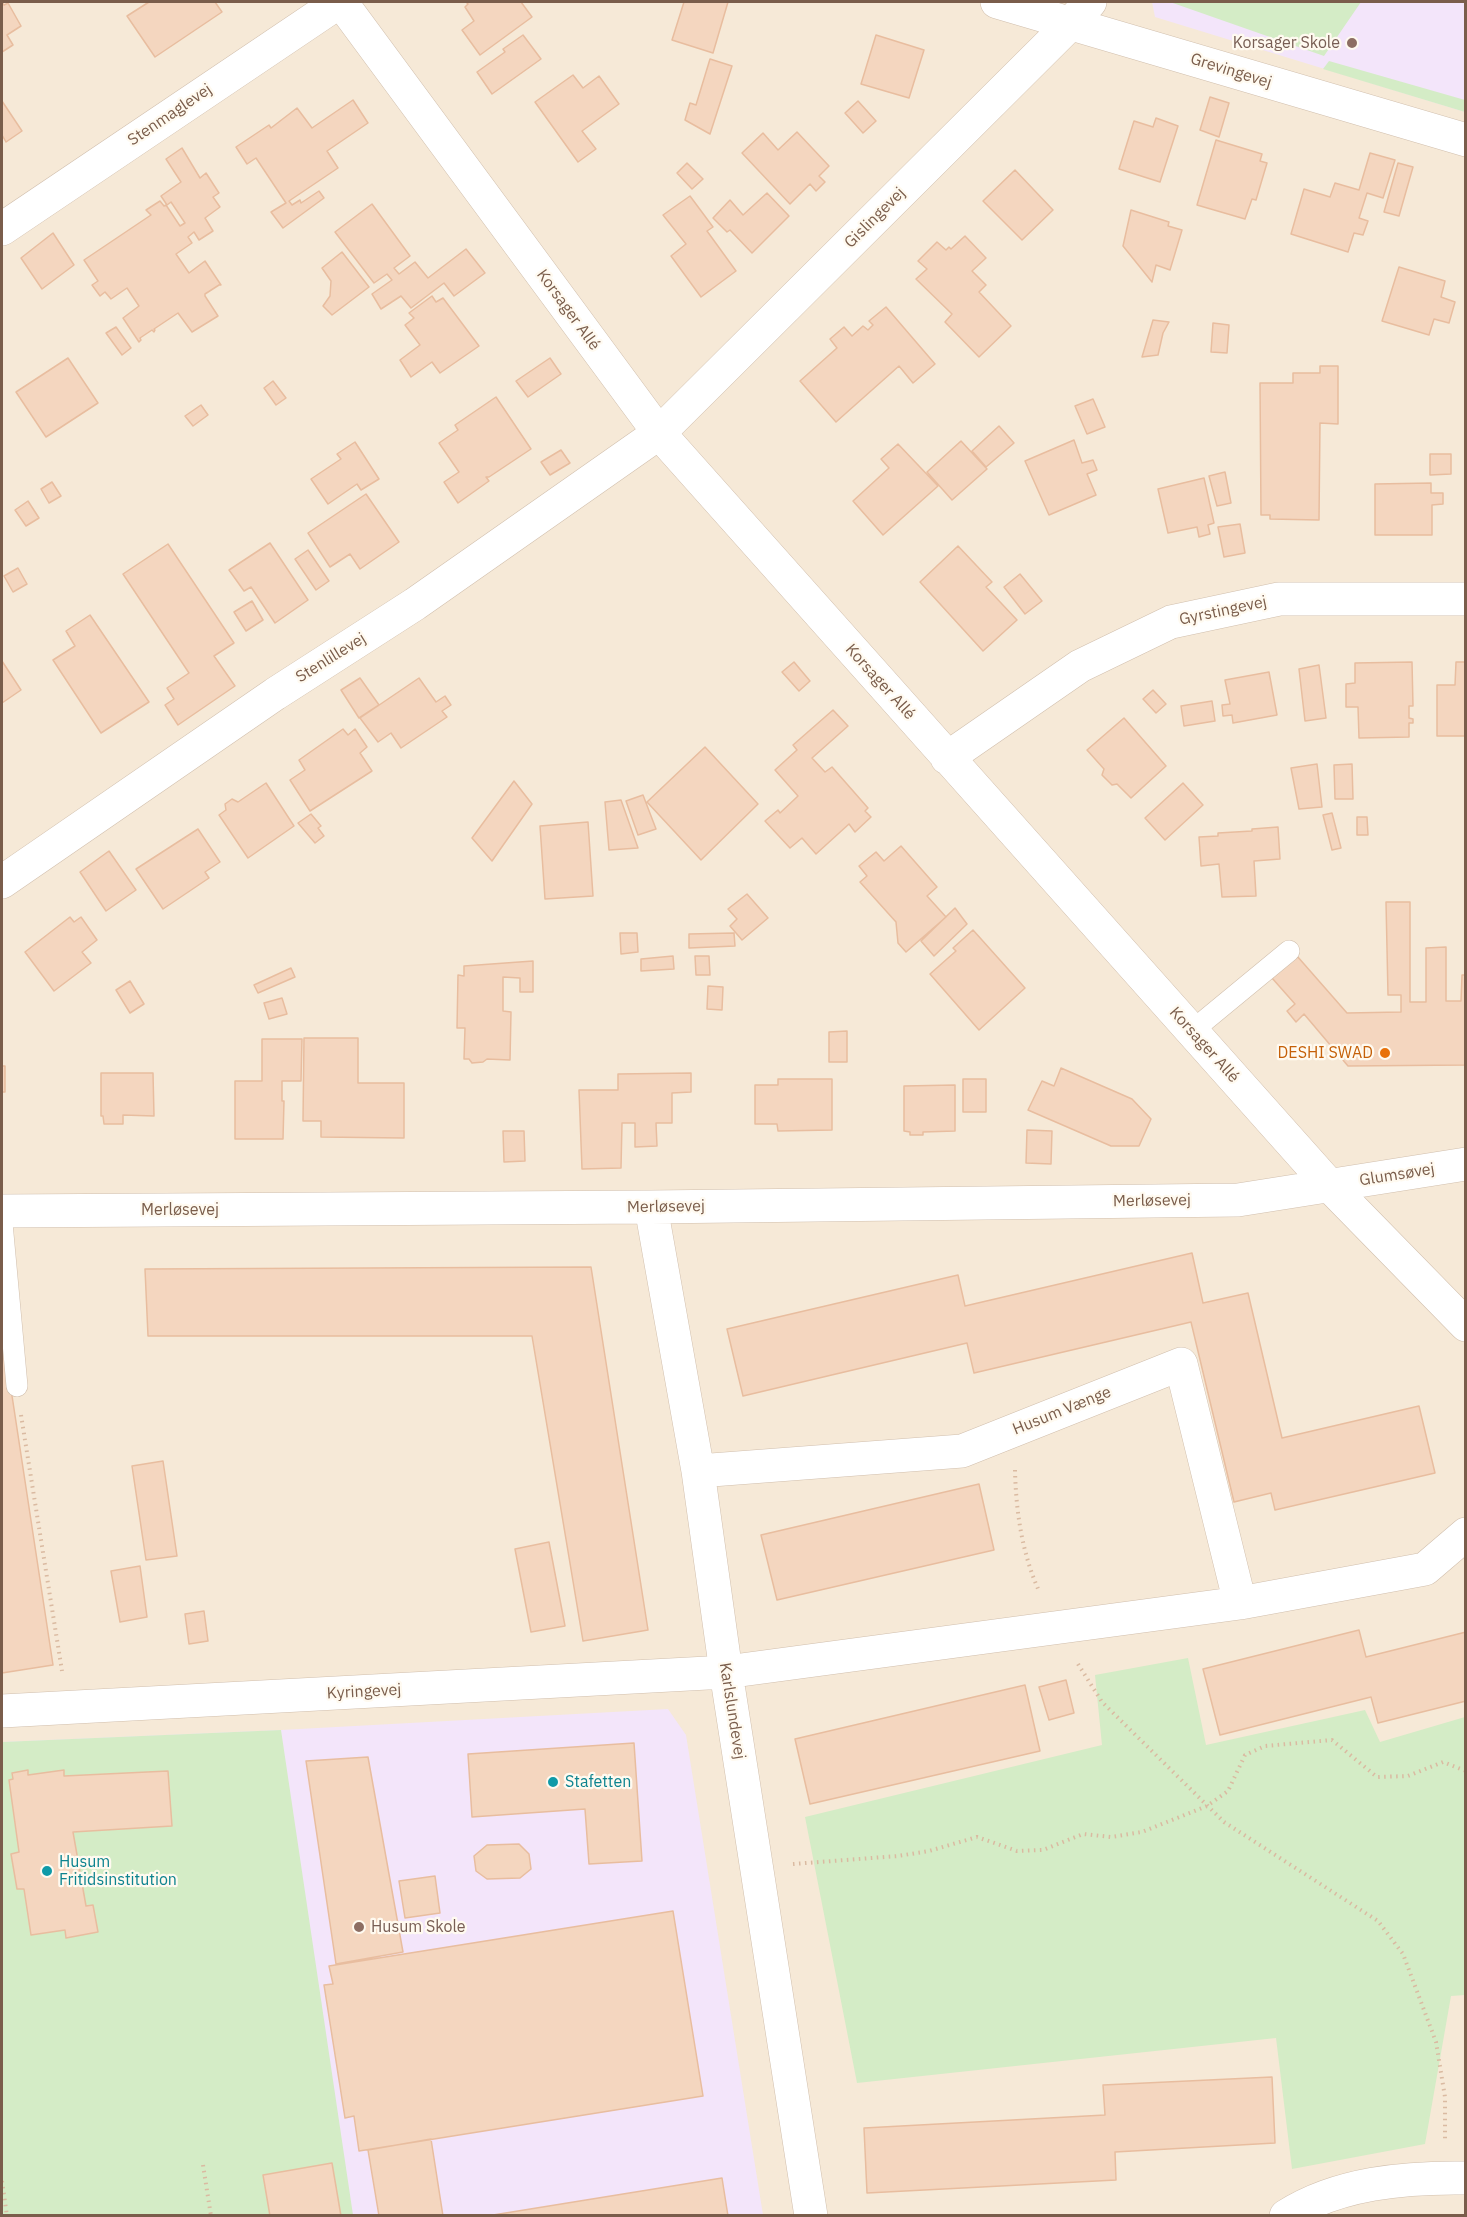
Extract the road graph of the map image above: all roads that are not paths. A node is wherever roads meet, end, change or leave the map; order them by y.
1 (340, 2) edge
2 (997, 2) edge
3 (1080, 12) edge
4 (1466, 140) edge
5 (2, 229) edge
6 (659, 433) junction
7 (1466, 599) edge
8 (947, 758) junction
9 (2, 882) edge
10 (1289, 951) dead end
11 (1192, 1031) junction
12 (1466, 1164) edge
13 (1329, 1185) junction
14 (651, 1207) junction
15 (2, 1211) edge
16 (2, 1223) edge
17 (1466, 1325) edge
18 (17, 1386) road end
19 (698, 1471) junction
20 (1466, 1534) edge
21 (1240, 1603) junction
22 (726, 1672) junction
23 (2, 1711) edge
24 (1455, 2178) edge
25 (811, 2216) edge
26 (1286, 2216) edge

1 - 5 street, Stenmaglevej
1 - 6 street, Korsager Allé
2 - 3 street, Grevingevej
3 - 4 street, Grevingevej
3 - 6 street, Gislingevej
6 - 8 street, Korsager Allé
6 - 9 street, Stenlillevej
7 - 8 street, Gyrstingevej
8 - 11 street, Korsager Allé
10 - 11 lane
11 - 13 street, Korsager Allé
12 - 13 street, Glumsøvej
13 - 14 street, Merløsevej
13 - 17 street, Korsager Allé
14 - 15 street, Merløsevej
14 - 19 street, Karlslundevej
16 - 18 lane
19 - 21 street, Husum Vænge
19 - 22 street, Karlslundevej
20 - 21 street
21 - 22 street
22 - 23 street, Kyringevej
22 - 25 street, Karlslundevej
24 - 26 street

